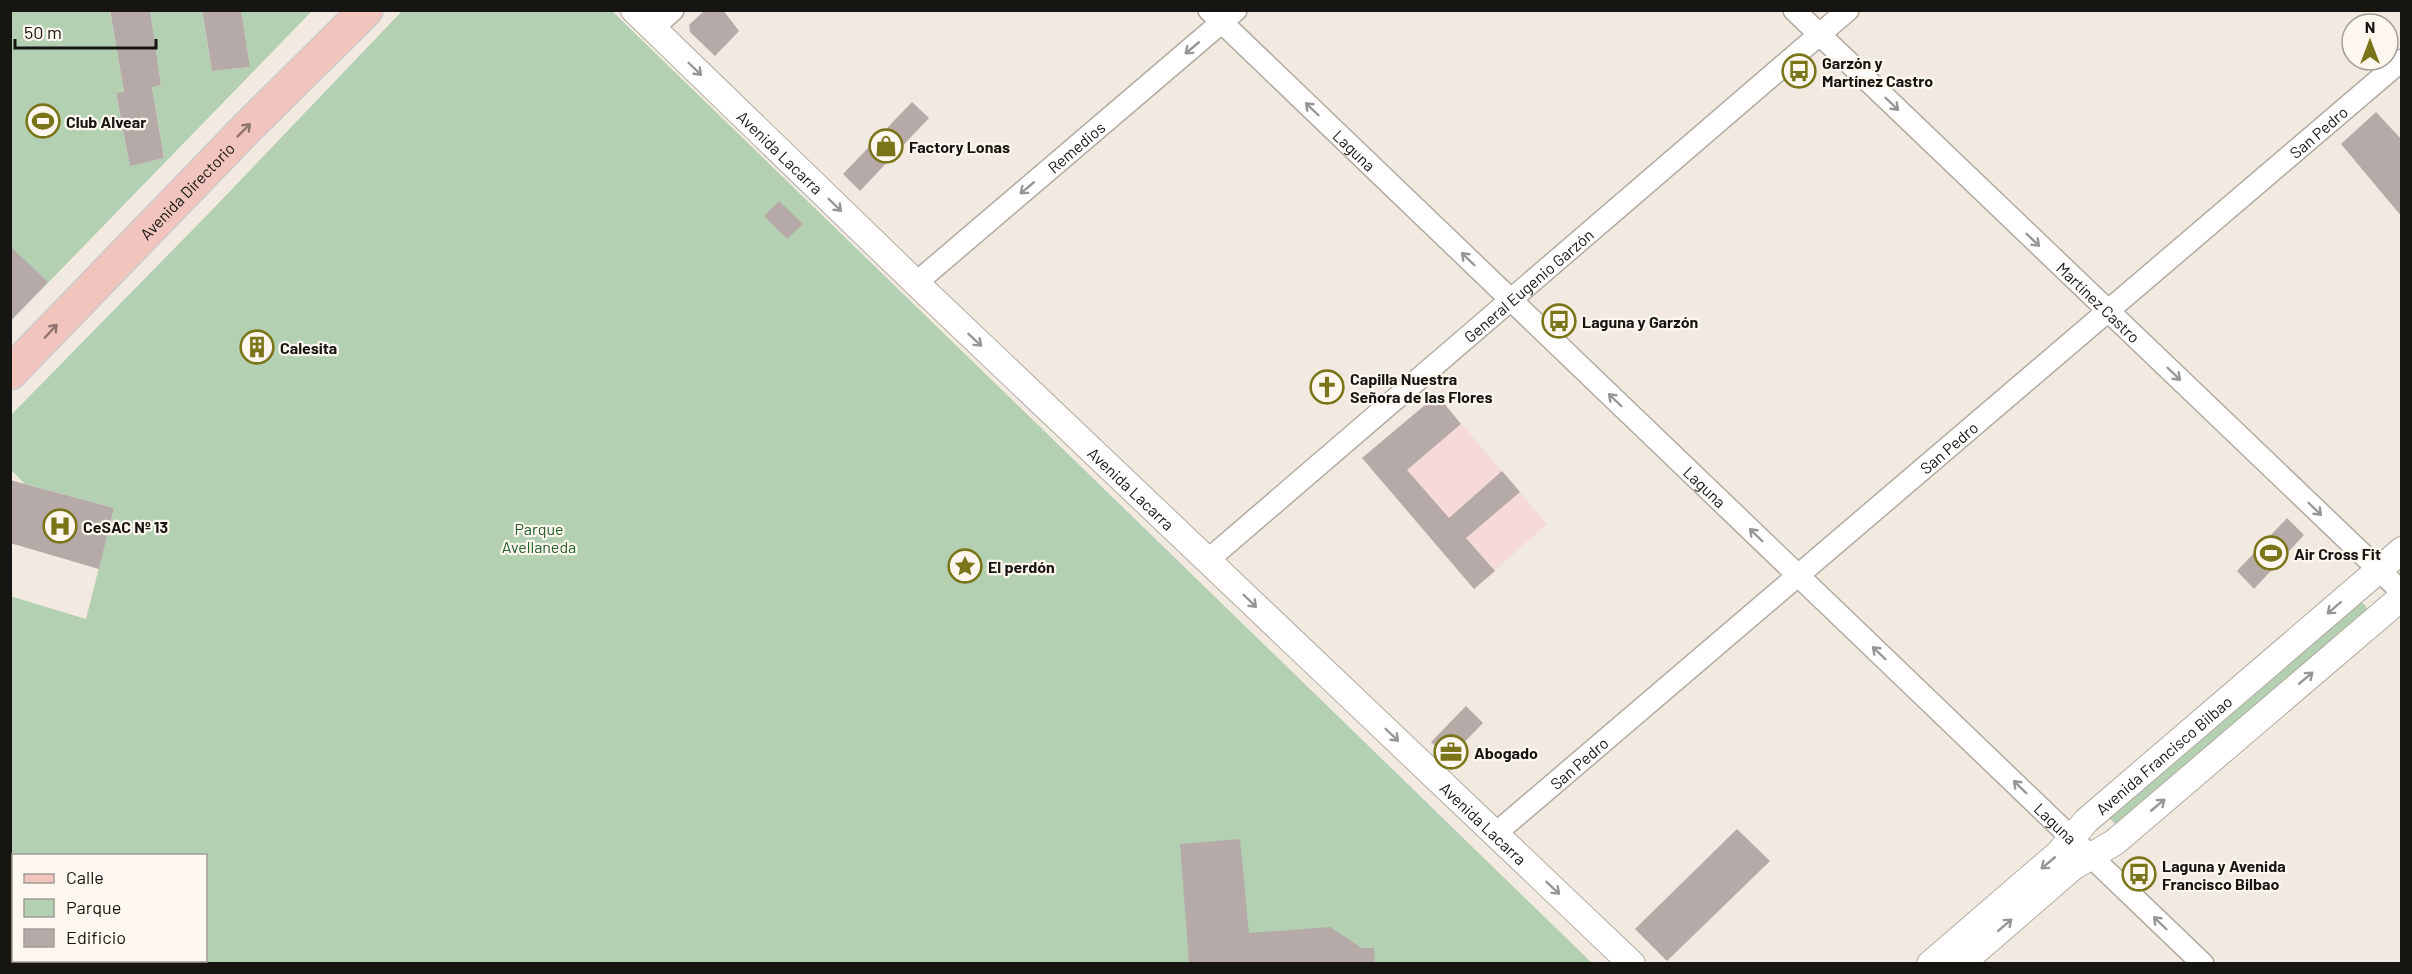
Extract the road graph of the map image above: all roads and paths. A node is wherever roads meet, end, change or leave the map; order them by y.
1 (366, 10) edge
2 (634, 10) edge
3 (673, 10) edge
4 (1794, 10) edge
5 (1848, 10) edge
6 (1223, 15) edge
7 (653, 28) junction
8 (1820, 34) junction
9 (2402, 60) edge
10 (916, 283) junction
11 (1510, 300) junction
12 (2106, 310) junction
13 (10, 373) edge
14 (2402, 550) edge
15 (1208, 560) junction
16 (2379, 570) junction
17 (1798, 575) junction
18 (2402, 592) edge
19 (2402, 597) edge
20 (1495, 834) junction
21 (2072, 837) junction
22 (2091, 856) junction
23 (1632, 963) edge
24 (1930, 963) edge
25 (1961, 963) edge
26 (2203, 963) edge

13 -> 1 main road, Avenida Directorio
2 - 7 street, Avenida Lacarra
3 - 7 street
4 - 8 street, Martínez Castro
5 - 8 street, General Eugenio Garzón
6 -> 10 street, Remedios
11 -> 6 street, Laguna
7 -> 10 street, Avenida Lacarra
8 - 11 street, General Eugenio Garzón
8 -> 12 street, Martínez Castro
9 - 12 street, San Pedro
10 -> 15 street, Avenida Lacarra
11 - 15 street, General Eugenio Garzón
17 -> 11 street, Laguna
12 -> 16 street, Martínez Castro
12 - 17 street, San Pedro
14 - 16 street, Avenida Francisco Bilbao
15 -> 20 street, Avenida Lacarra
16 - 18 street, Martínez Castro
16 -> 21 street, Avenida Francisco Bilbao
17 - 20 street, San Pedro
21 -> 17 street, Laguna
22 -> 19 street
20 -> 23 street, Avenida Lacarra
21 - 22 street, Laguna
21 -> 24 street, Avenida Francisco Bilbao
25 -> 22 street
26 -> 22 street, Laguna

